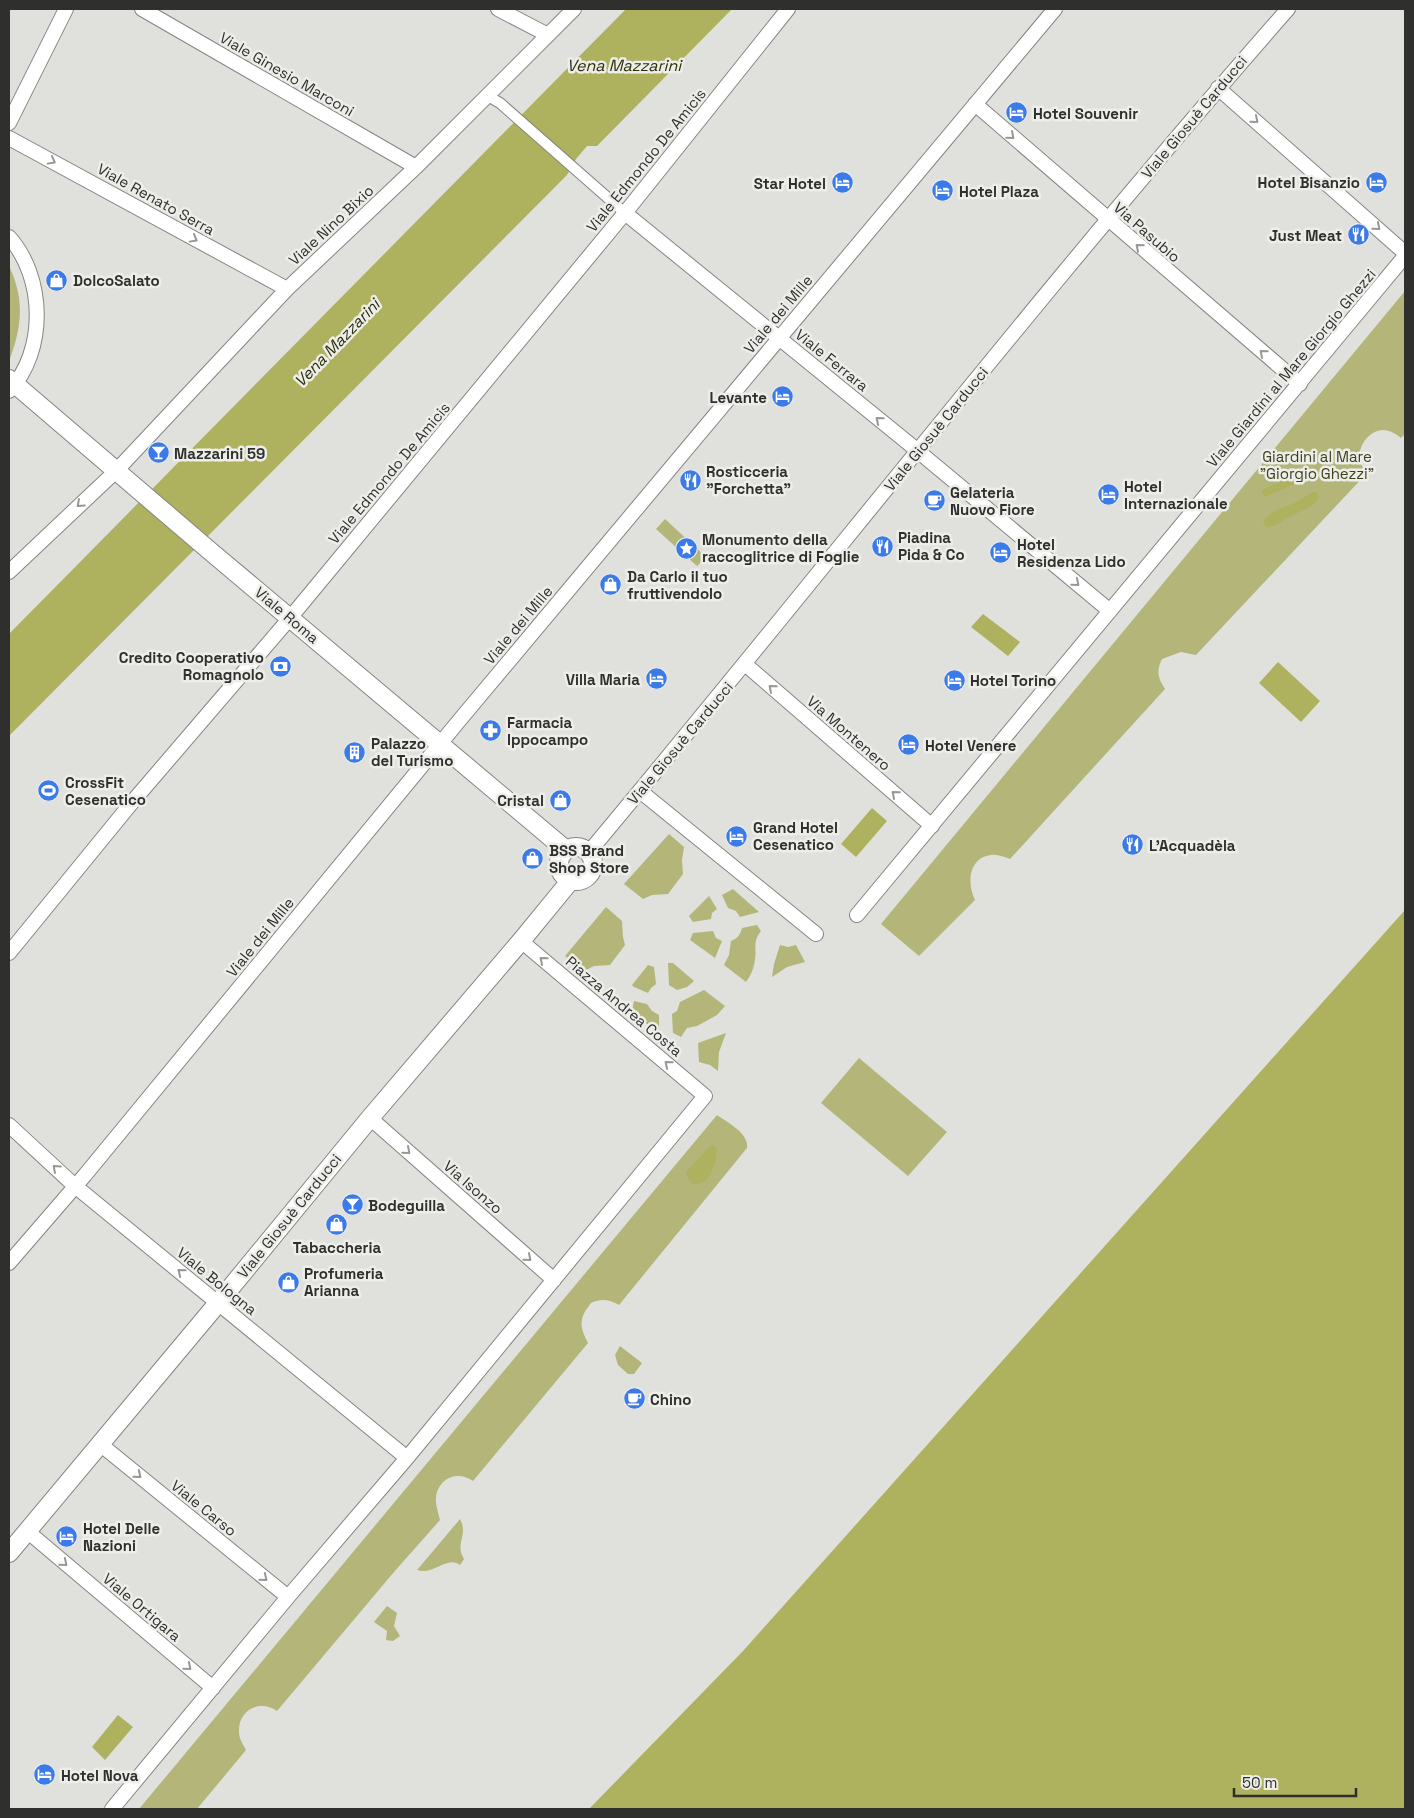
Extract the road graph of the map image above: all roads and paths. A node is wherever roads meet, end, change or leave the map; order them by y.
1 (66, 9) edge
2 (142, 9) edge
3 (498, 9) edge
4 (574, 9) edge
5 (788, 9) edge
6 (1055, 9) edge
7 (1288, 9) edge
8 (548, 35) junction
9 (1218, 88) junction
10 (494, 99) junction
11 (975, 104) junction
12 (9, 123) edge
13 (9, 138) edge
14 (416, 167) junction
15 (625, 213) junction
16 (1108, 220) junction
17 (9, 237) edge
18 (1405, 254) edge
19 (287, 289) junction
20 (779, 339) junction
21 (11, 384) edge
22 (1300, 384) junction
23 (917, 451) junction
24 (122, 476) junction
25 (9, 572) edge
26 (1110, 611) junction
27 (290, 618) junction
28 (745, 664) junction
29 (440, 744) junction
30 (640, 791) junction
31 (932, 826) junction
32 (566, 850) junction
33 (589, 852) junction
34 (571, 880) junction
35 (857, 915) dead end
36 (816, 934) dead end
37 (521, 941) junction
38 (9, 953) edge
39 (370, 1118) junction
40 (9, 1125) edge
41 (75, 1186) junction
42 (9, 1264) edge
43 (554, 1280) junction
44 (218, 1303) junction
45 (100, 1444) junction
46 (406, 1458) junction
47 (27, 1531) junction
48 (9, 1553) edge
49 (288, 1597) junction
50 (213, 1688) junction
51 (112, 1809) edge

1 - 12 street
2 - 14 street, Viale Ginesio Marconi
3 - 8 street
4 - 8 street, Viale Nino Bixio
5 - 15 street, Viale Edmondo De Amicis
6 - 11 street, Viale dei Mille
7 - 9 street, Viale Giosuè Carducci
8 - 10 street, Viale Nino Bixio
9 - 16 street, Viale Giosuè Carducci
9 -> 18 street
10 - 14 street, Viale Nino Bixio
10 - 15 street, Viale Ferrara
11 -> 16 street, Via Pasubio
11 - 20 street, Viale dei Mille
13 -> 19 street, Viale Renato Serra
14 - 19 street, Viale Nino Bixio
15 - 20 street, Viale Ferrara
15 - 27 street, Viale Edmondo De Amicis
22 -> 16 street, Via Pasubio
16 - 23 street, Viale Giosuè Carducci
17 - 21 street
18 - 22 street, Viale Giardini al Mare Giorgio Ghezzi
19 - 24 street, Viale Nino Bixio
23 -> 20 street, Viale Ferrara
20 - 29 street, Viale dei Mille
21 - 24 street, Viale Roma
22 - 26 street, Viale Giardini al Mare Giorgio Ghezzi
23 -> 26 street, Viale Ferrara
23 - 28 street, Viale Giosuè Carducci
24 -> 25 street, Viale Nino Bixio
24 - 27 street, Viale Roma
26 - 31 street, Viale Giardini al Mare Giorgio Ghezzi
27 - 29 street, Viale Roma
27 - 38 street, Viale Edmondo De Amicis
28 - 30 street, Viale Giosuè Carducci
31 -> 28 street, Via Montenero
29 - 32 street, Viale Roma
29 - 41 street, Viale dei Mille
30 - 33 street, Viale Giosuè Carducci
30 - 36 street
31 - 35 street, Viale Giardini al Mare Giorgio Ghezzi
32 - 33 street
32 - 34 street
33 - 34 street
34 - 37 street, Viale Giosuè Carducci
37 - 39 street, Viale Giosuè Carducci
43 -> 37 street, Piazza Andrea Costa
39 -> 43 street, Via Isonzo
39 - 44 street, Viale Giosuè Carducci
41 -> 40 street, Viale Bologna
41 - 42 street, Viale dei Mille
44 -> 41 street, Viale Bologna
43 - 46 street
44 - 45 street, Viale Giosuè Carducci
44 - 46 street, Viale Bologna
45 - 47 street, Viale Giosuè Carducci
45 -> 49 street, Viale Carso
46 - 49 street
47 - 48 street, Viale Giosuè Carducci
47 -> 50 street, Viale Ortigara
49 - 50 street
50 - 51 street

